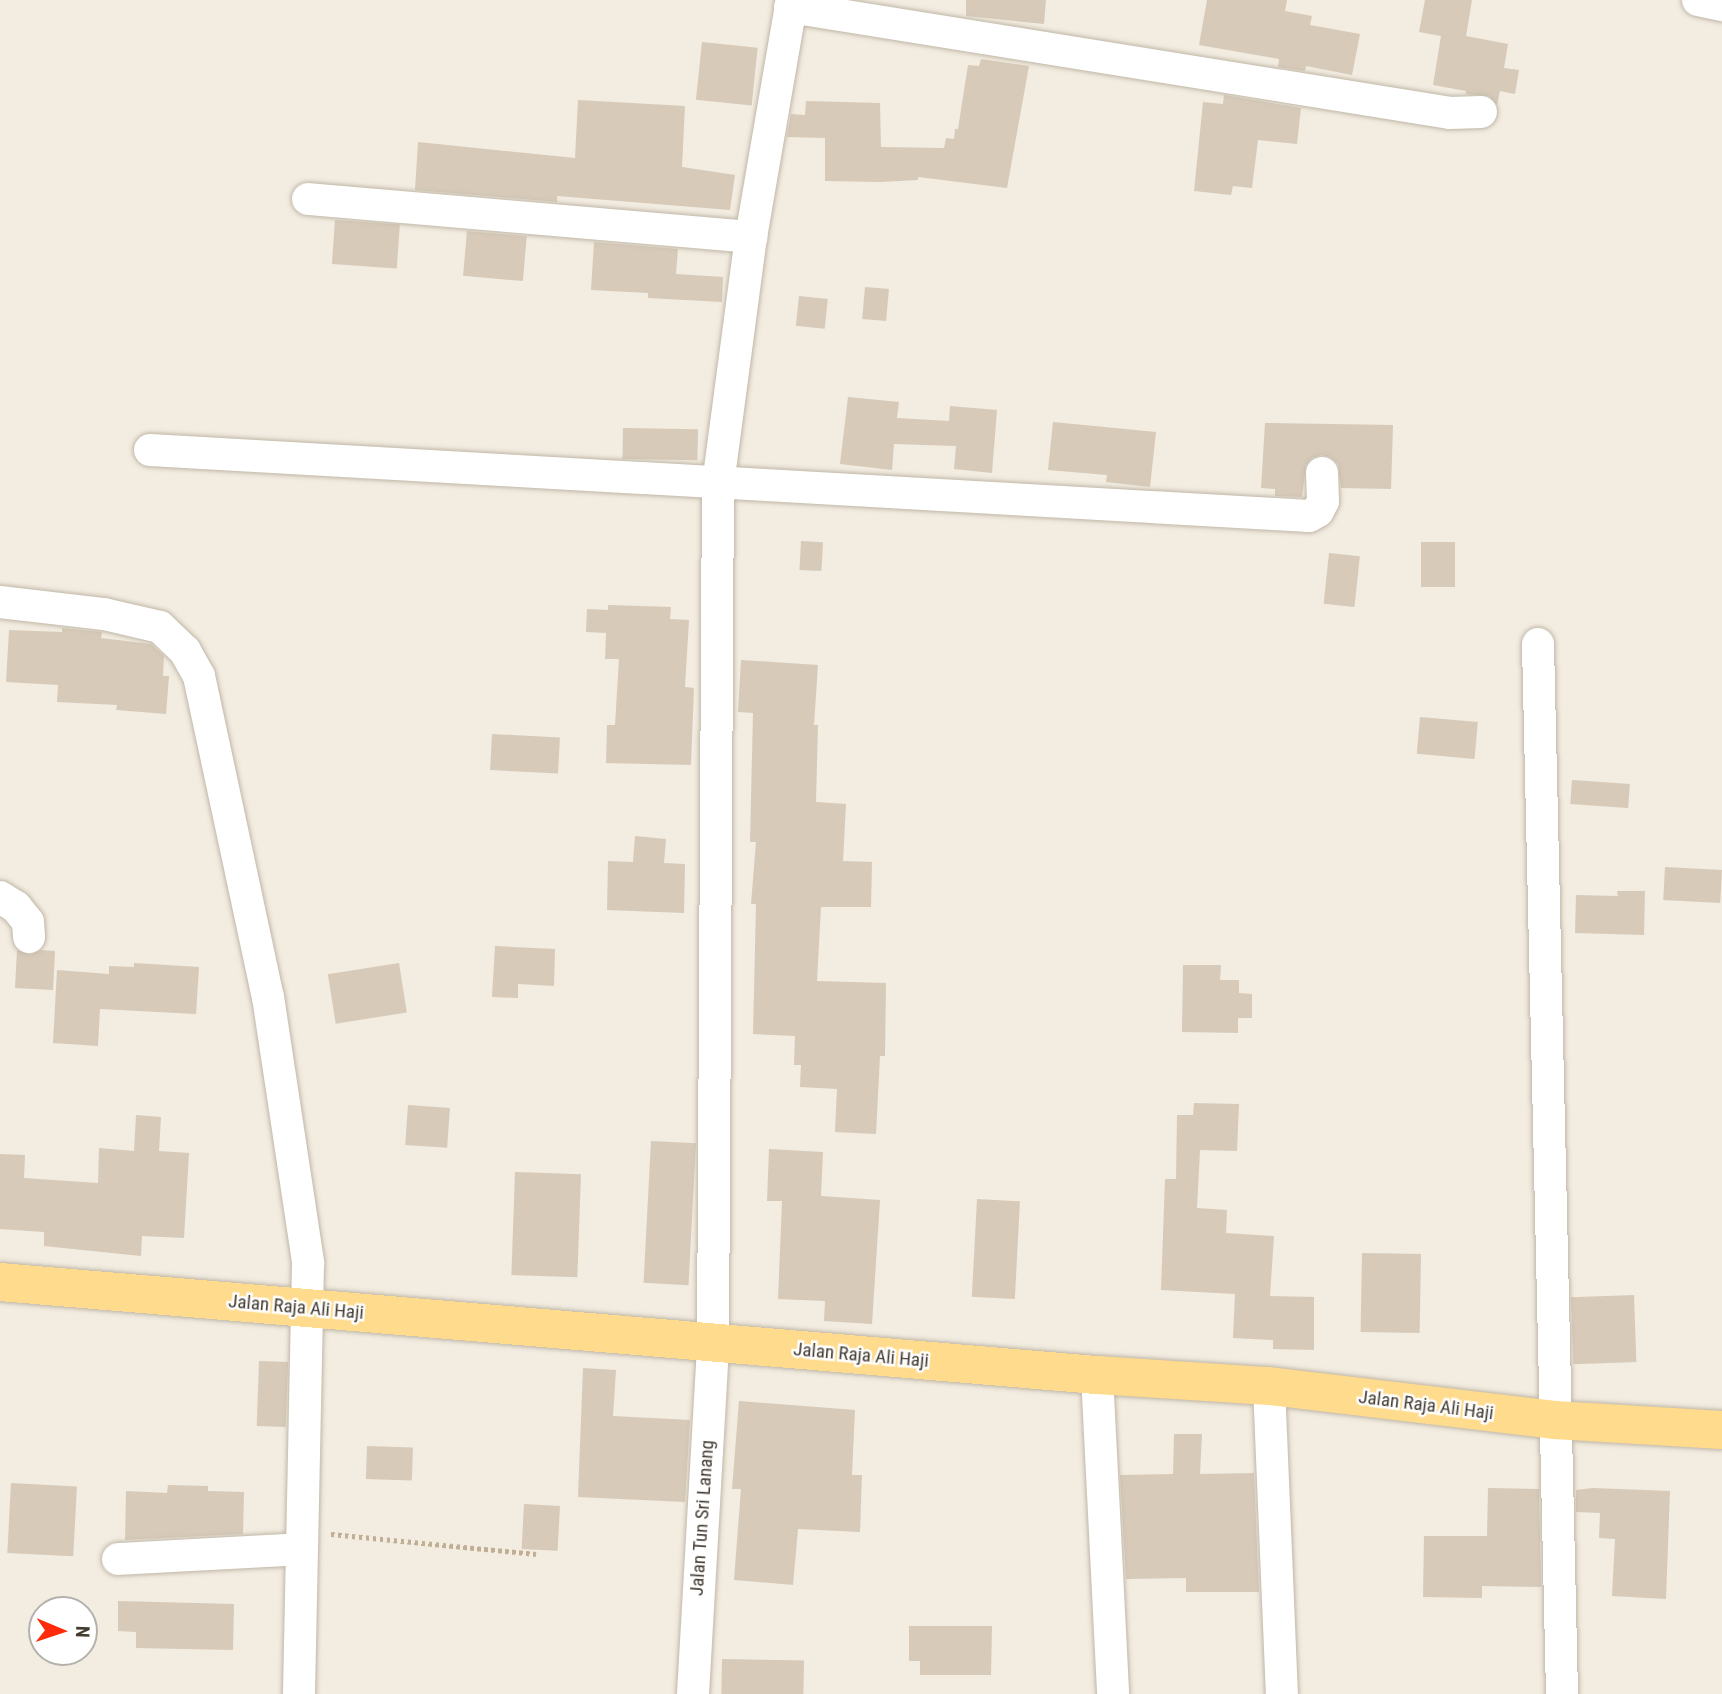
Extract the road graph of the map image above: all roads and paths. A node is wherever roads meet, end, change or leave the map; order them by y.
1 (1698, 0) edge
2 (791, 3) edge
3 (1722, 5) edge
4 (1481, 112) dead end
5 (308, 199) dead end
6 (751, 237) junction
7 (150, 450) dead end
8 (1322, 473) dead end
9 (718, 484) junction
10 (0, 603) edge
11 (1538, 644) dead end
12 (0, 897) edge
13 (29, 937) dead end
14 (0, 1282) edge
15 (330, 1310) junction
16 (713, 1342) junction
17 (1097, 1375) junction
18 (1269, 1386) junction
19 (1554, 1420) junction
20 (1722, 1430) edge
21 (302, 1540) junction
22 (536, 1554) dead end
23 (118, 1559) dead end
24 (299, 1694) edge
25 (692, 1694) edge
26 (1113, 1694) edge
27 (1282, 1694) edge
28 (1562, 1694) edge

1 - 3 street
2 - 4 street
2 - 6 street, Jalan Tun Sri Lanang
5 - 6 street
6 - 9 street, Jalan Tun Sri Lanang
7 - 9 street
8 - 9 street
9 - 16 street, Jalan Tun Sri Lanang
10 - 15 street
11 - 19 street
12 - 13 street
14 - 15 main road, Jalan Raja Ali Haji
15 - 16 main road, Jalan Raja Ali Haji
15 - 21 street
16 - 17 main road, Jalan Raja Ali Haji
16 - 25 street, Jalan Tun Sri Lanang
17 - 18 main road, Jalan Raja Ali Haji
17 - 26 street
18 - 19 main road, Jalan Raja Ali Haji
18 - 27 street
19 - 20 main road, Jalan Raja Ali Haji
19 - 28 street
21 - 22 path
21 - 23 street
21 - 24 street

